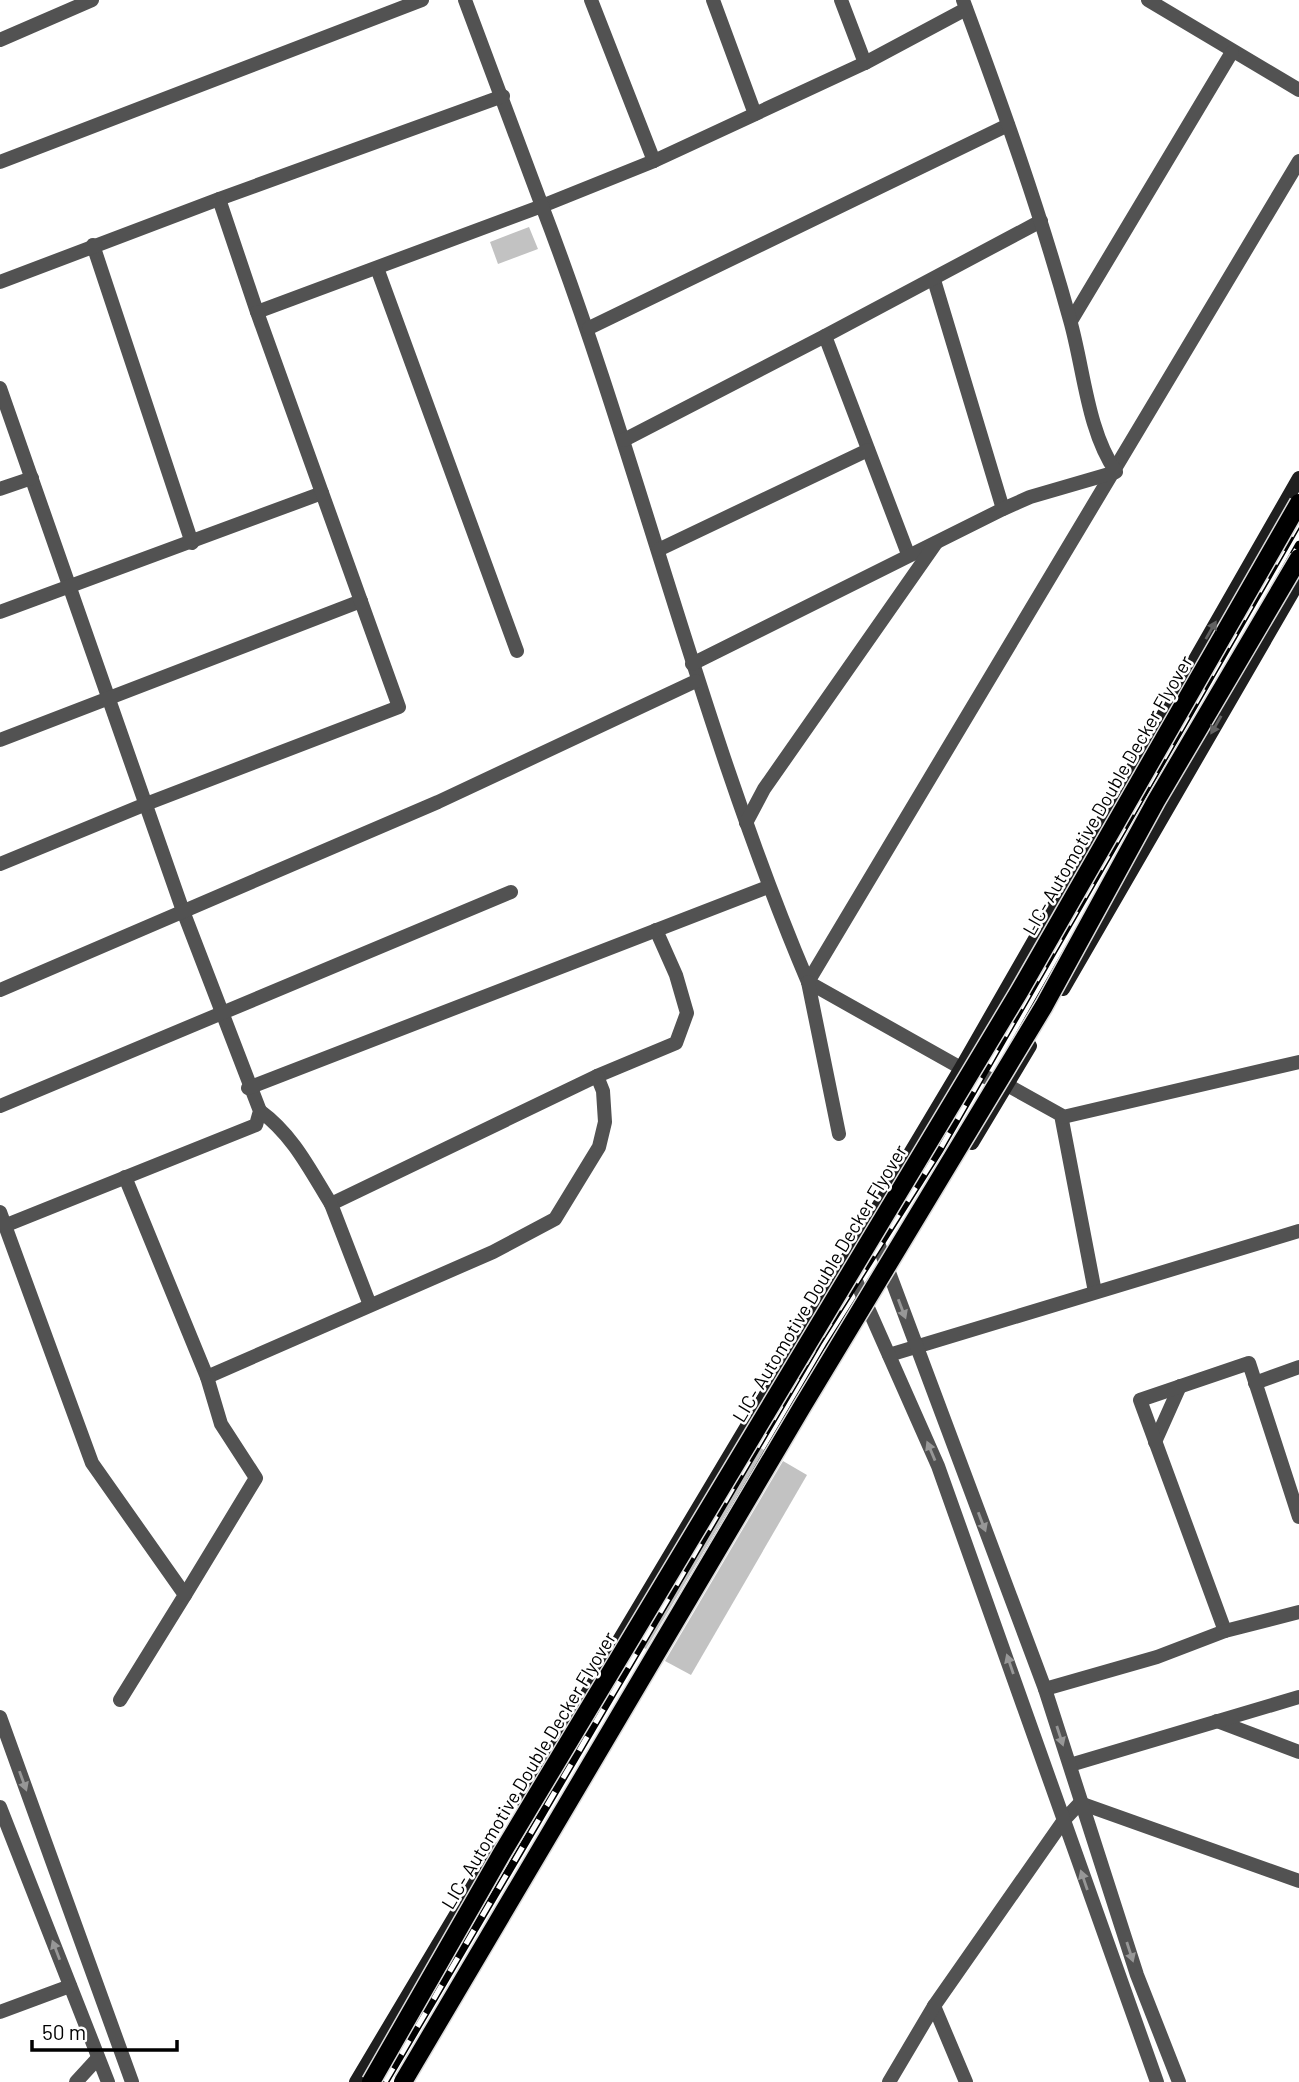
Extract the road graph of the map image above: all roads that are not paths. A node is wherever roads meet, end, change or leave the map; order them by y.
1 (92, 0) edge
2 (422, 0) edge
3 (465, 0) edge
4 (591, 0) edge
5 (713, 0) edge
6 (841, 0) edge
7 (1148, 0) edge
8 (965, 4) edge
9 (0, 40) edge
10 (1232, 52) junction
11 (865, 63) junction
12 (1299, 90) edge
13 (503, 96) junction
14 (755, 114) junction
15 (1008, 125) junction
16 (654, 161) junction
17 (0, 162) edge
18 (1299, 162) edge
19 (219, 199) junction
20 (542, 206) junction
21 (1041, 221) junction
22 (93, 245) junction
23 (377, 268) junction
24 (934, 280) junction
25 (0, 282) edge
26 (257, 312) junction
27 (1071, 321) junction
28 (589, 328) junction
29 (825, 336) junction
30 (0, 388) edge
31 (624, 440) junction
32 (868, 450) junction
33 (1116, 472) junction
34 (32, 478) junction
35 (1299, 478) edge
36 (0, 489) edge
37 (322, 493) junction
38 (1299, 503) edge
39 (1003, 509) junction
40 (937, 541) junction
41 (192, 543) junction
42 (657, 550) junction
43 (908, 554) junction
44 (1299, 558) edge
45 (1299, 582) edge
46 (69, 587) junction
47 (361, 601) junction
48 (0, 611) edge
49 (517, 652) dead end
50 (692, 664) junction
51 (696, 681) junction
52 (110, 699) junction
53 (0, 740) edge
54 (146, 804) junction
55 (746, 823) junction
56 (0, 864) edge
57 (768, 887) junction
58 (511, 892) dead end
59 (183, 911) junction
60 (656, 930) junction
61 (808, 982) junction
62 (0, 990) edge
63 (221, 1014) junction
64 (1299, 1062) edge
65 (961, 1068) junction
66 (597, 1076) junction
67 (1007, 1085) junction
68 (248, 1088) junction
69 (0, 1106) edge
70 (260, 1111) junction
71 (1063, 1117) junction
72 (839, 1134) dead end
73 (125, 1177) junction
74 (331, 1204) junction
75 (2, 1219) edge
76 (870, 1222) junction
77 (1299, 1231) edge
78 (847, 1260) junction
79 (890, 1276) junction
80 (1095, 1292) junction
81 (370, 1305) junction
82 (869, 1309) junction
83 (917, 1346) junction
84 (890, 1355) junction
85 (1299, 1367) edge
86 (207, 1377) junction
87 (1255, 1383) junction
88 (1180, 1386) junction
89 (1155, 1442) junction
90 (1299, 1517) edge
91 (185, 1595) junction
92 (1299, 1612) edge
93 (1225, 1631) junction
94 (1045, 1689) junction
95 (1299, 1697) edge
96 (120, 1700) dead end
97 (0, 1717) edge
98 (1217, 1721) junction
99 (1299, 1752) edge
100 (1070, 1765) junction
101 (1049, 1773) junction
102 (1080, 1803) junction
103 (0, 1807) edge
104 (1064, 1821) junction
105 (1299, 1881) edge
106 (70, 1986) junction
107 (934, 2006) junction
108 (0, 2012) edge
109 (98, 2058) junction
110 (76, 2082) edge
111 (108, 2082) edge
112 (132, 2082) edge
113 (356, 2082) edge
114 (371, 2082) edge
115 (403, 2082) edge
116 (413, 2082) edge
117 (890, 2082) edge
118 (966, 2082) edge
119 (1157, 2082) edge
120 (1179, 2082) edge

1 - 9 street
2 - 17 street
3 - 13 street
4 - 16 street
5 - 14 street
6 - 11 street
7 - 10 street
8 - 11 street
8 - 15 street
10 - 12 street
10 - 27 street
11 - 14 street
13 - 19 street
13 - 20 street
14 - 16 street
15 - 21 street
15 - 28 street
16 - 20 street
18 - 33 street
19 - 22 street
19 - 26 street
20 - 23 street
20 - 28 street
21 - 24 street
21 - 27 street
22 - 25 street
22 - 41 street
23 - 26 street
23 - 49 street
24 - 29 street
24 - 39 street
26 - 37 street
27 - 33 street
28 - 31 street
29 - 31 street
29 - 32 street
30 - 34 street
31 - 42 street
32 - 42 street
32 - 43 street
33 - 39 street
33 - 61 street
34 - 36 street
34 - 46 street
65 -> 35 main road
37 - 41 street
37 - 47 street
38 - 114 main road, LIC- Automotive Double Decker Flyover, bridge
39 - 40 street
40 - 43 street
40 - 55 street
41 - 46 street
42 - 50 street
43 - 50 street
44 - 115 main road, bridge
45 -> 67 main road
46 - 48 street
46 - 52 street
47 - 52 street
47 - 54 street
50 - 51 street
51 - 55 street
51 - 59 street
52 - 53 street
52 - 54 street
54 - 56 street
54 - 59 street
55 - 57 street
57 - 60 street
57 - 61 street
58 - 63 street
59 - 62 street
59 - 63 street
60 - 66 street
60 - 68 street
61 - 65 street
61 - 72 street
63 - 68 street
63 - 69 street
64 - 71 street
65 - 67 street
65 - 76 main road
66 - 74 street
66 - 81 street
67 - 71 street
67 - 79 main road
68 - 70 street
70 - 73 street
70 - 74 street
71 - 80 street
73 - 75 street
73 - 86 street
74 - 81 street
75 - 91 street
76 - 78 main road
76 - 79 street
77 - 80 street
78 - 82 street
78 - 113 main road
79 - 82 main road
79 -> 83 street
80 - 83 street
81 - 86 street
82 - 84 street
82 - 116 main road
83 - 84 street
83 -> 94 street
101 -> 84 street
85 - 87 street
86 - 91 street
87 - 88 street
87 - 90 street
88 - 89 street
88 - 89 street
89 - 93 street
91 - 96 street
92 - 93 street
93 - 94 street
94 -> 100 street
95 - 98 street
97 -> 112 street
98 - 99 street
98 - 100 street
100 - 101 street
100 - 102 street
101 - 104 street
102 - 104 street
102 - 105 street
102 -> 120 street
106 -> 103 street
104 - 107 street
119 -> 104 street
106 - 108 street
106 - 109 street
107 - 117 street
107 - 118 street
109 - 110 street
109 - 111 street

